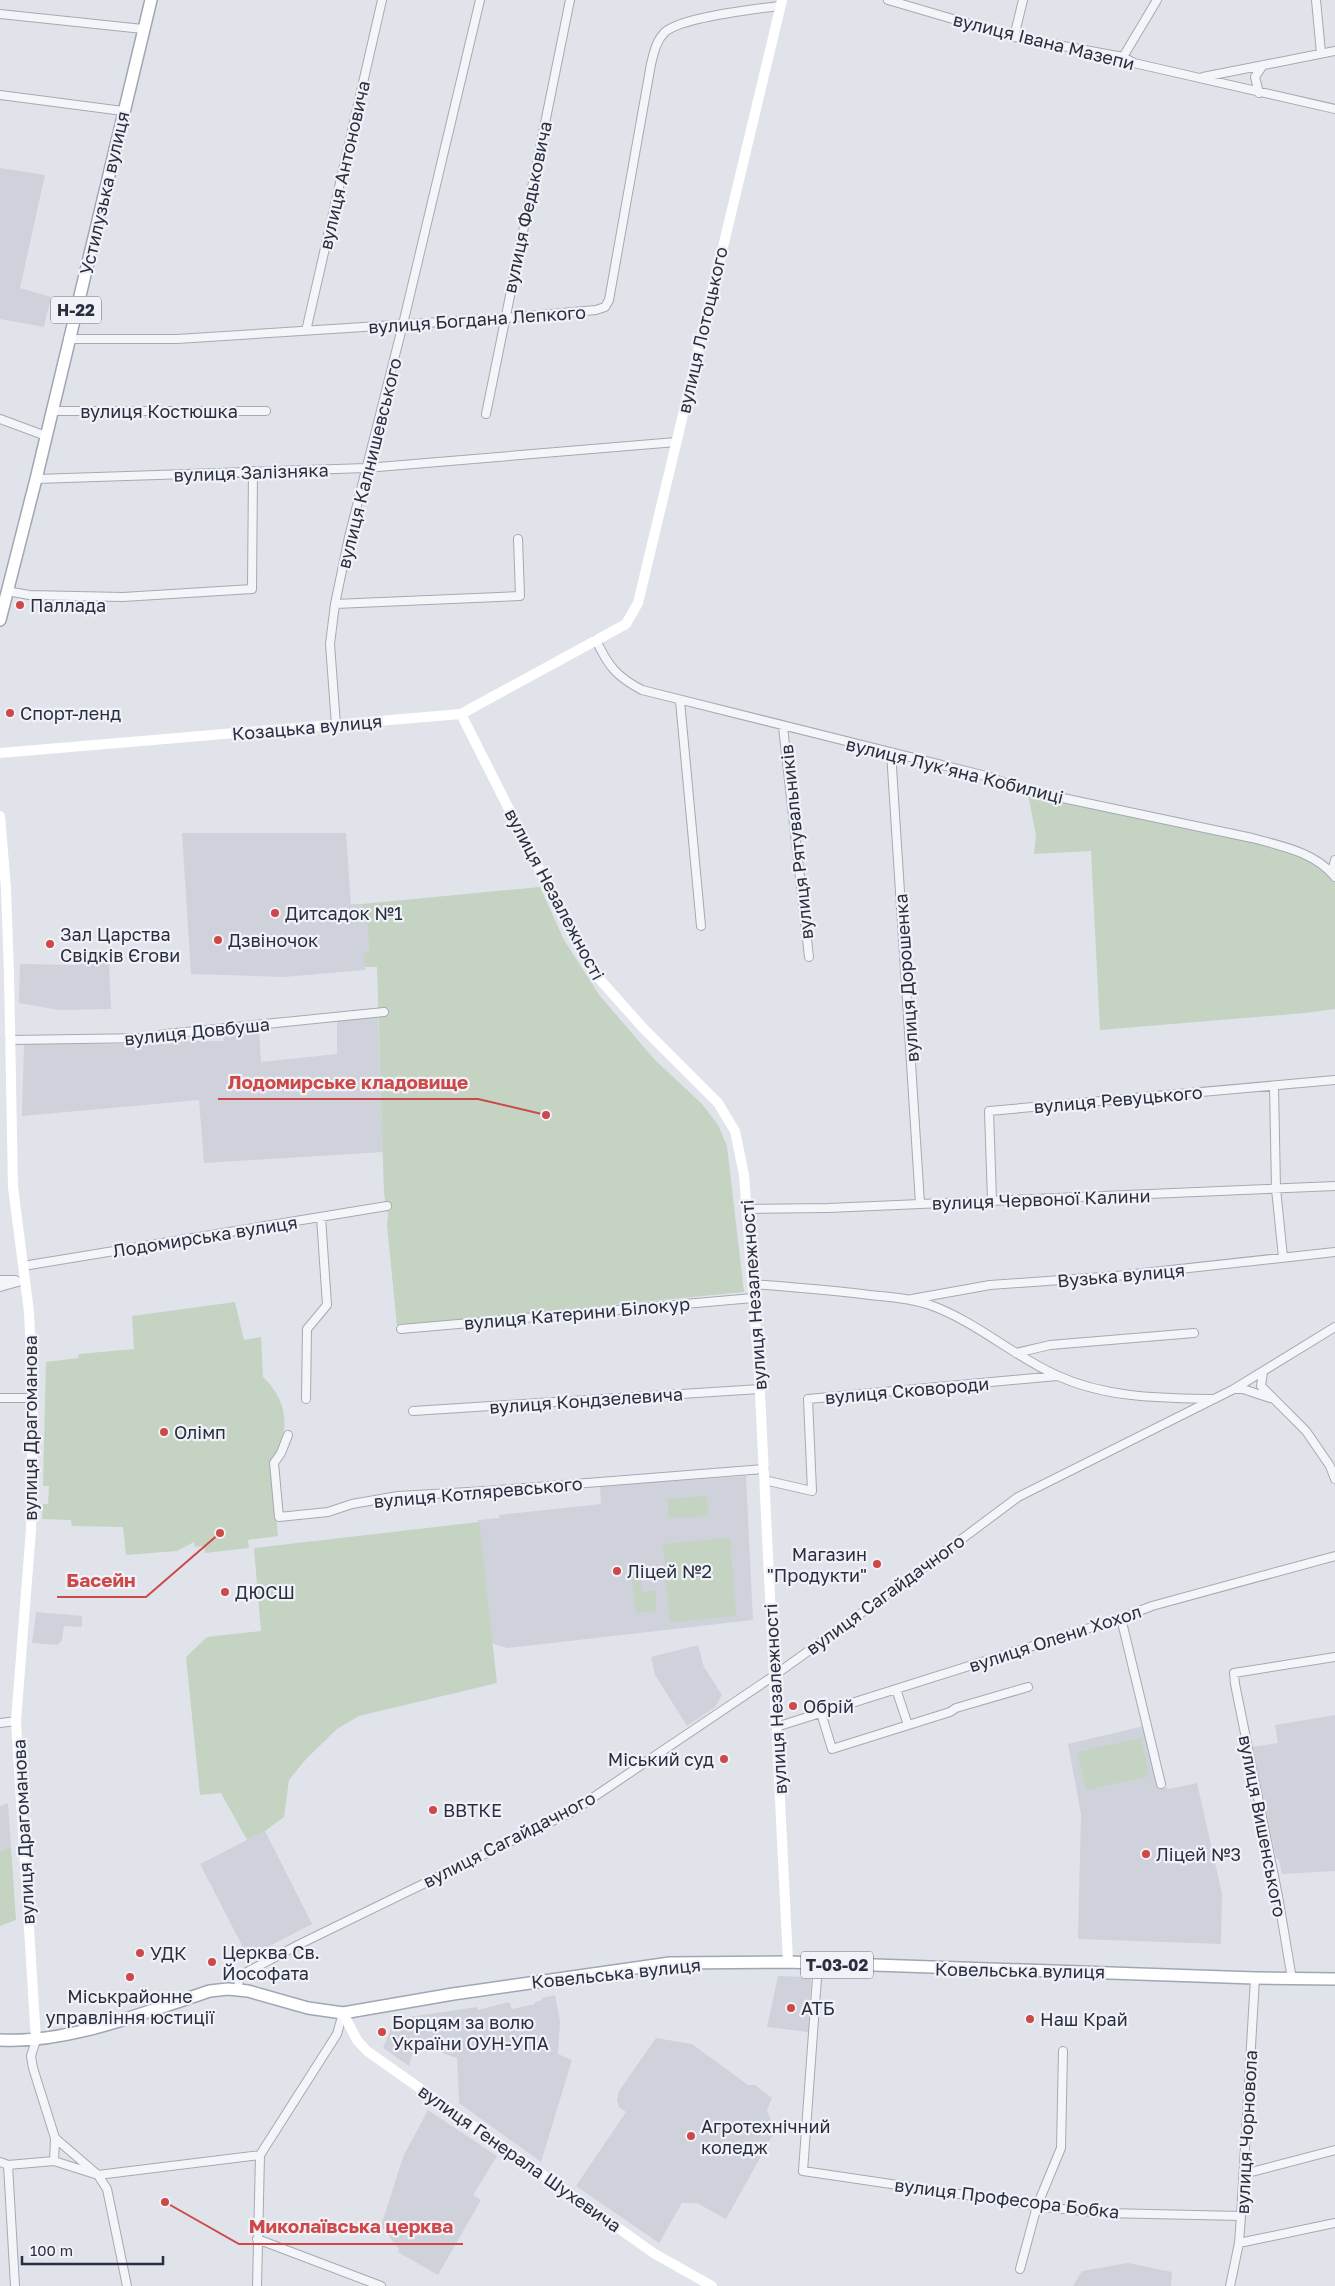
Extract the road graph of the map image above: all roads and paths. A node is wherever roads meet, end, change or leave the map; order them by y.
1 (150, 0) edge
2 (382, 0) edge
3 (480, 0) edge
4 (570, 0) edge
5 (888, 0) edge
6 (924, 0) edge
7 (1023, 0) edge
8 (1157, 0) edge
9 (1316, 0) edge
10 (780, 3) edge
11 (921, 9) junction
12 (0, 14) edge
13 (143, 29) junction
14 (1014, 37) junction
15 (1335, 51) edge
16 (1321, 53) junction
17 (1123, 57) junction
18 (1263, 64) junction
19 (1202, 77) junction
20 (1259, 93) junction
21 (0, 95) edge
22 (1335, 109) edge
23 (123, 111) junction
24 (504, 318) junction
25 (403, 324) junction
26 (306, 331) junction
27 (68, 339) junction
28 (51, 411) junction
29 (266, 411) dead end
30 (486, 414) dead end
31 (0, 419) edge
32 (46, 436) junction
33 (676, 442) junction
34 (366, 468) junction
35 (253, 471) junction
36 (36, 479) junction
37 (518, 539) dead end
38 (7, 592) junction
39 (335, 604) junction
40 (0, 620) edge
41 (596, 640) junction
42 (680, 701) junction
43 (461, 714) junction
44 (336, 724) junction
45 (783, 727) junction
46 (892, 752) junction
47 (0, 753) edge
48 (0, 816) edge
49 (1335, 860) edge
50 (1333, 874) edge
51 (702, 926) dead end
52 (809, 957) dead end
53 (384, 1012) dead end
54 (10, 1040) junction
55 (1335, 1080) edge
56 (1274, 1086) junction
57 (1335, 1186) edge
58 (1276, 1189) junction
59 (992, 1200) junction
60 (920, 1203) junction
61 (387, 1206) dead end
62 (747, 1209) junction
63 (321, 1217) junction
64 (1335, 1252) edge
65 (1283, 1257) junction
66 (23, 1266) junction
67 (0, 1280) edge
68 (24, 1280) junction
69 (752, 1284) junction
70 (0, 1287) edge
71 (753, 1298) junction
72 (908, 1300) junction
73 (1335, 1327) edge
74 (401, 1329) dead end
75 (1194, 1333) dead end
76 (1016, 1353) junction
77 (1262, 1372) junction
78 (1057, 1376) junction
79 (760, 1388) junction
80 (1234, 1389) junction
81 (0, 1398) edge
82 (33, 1398) junction
83 (306, 1399) dead end
84 (1213, 1399) junction
85 (1272, 1399) junction
86 (413, 1411) dead end
87 (288, 1435) dead end
88 (764, 1474) junction
89 (1335, 1479) edge
90 (1335, 1556) edge
91 (1121, 1618) junction
92 (1335, 1657) edge
93 (775, 1675) junction
94 (1028, 1687) dead end
95 (896, 1689) junction
96 (821, 1713) junction
97 (16, 1721) junction
98 (0, 1723) edge
99 (908, 1725) junction
100 (776, 1727) junction
101 (1160, 1784) dead end
102 (788, 1962) junction
103 (818, 1964) junction
104 (1255, 1978) junction
105 (1292, 1979) junction
106 (1335, 1979) edge
107 (238, 1990) junction
108 (343, 2014) junction
109 (0, 2040) edge
110 (36, 2040) junction
111 (1063, 2051) dead end
112 (55, 2138) junction
113 (1335, 2150) edge
114 (260, 2155) junction
115 (54, 2161) junction
116 (0, 2162) edge
117 (8, 2166) junction
118 (1244, 2174) junction
119 (98, 2175) junction
120 (1037, 2206) junction
121 (1242, 2216) junction
122 (1335, 2223) edge
123 (257, 2239) junction
124 (1239, 2243) junction
125 (1020, 2269) dead end
126 (15, 2286) edge
127 (127, 2286) edge
128 (257, 2286) edge
129 (381, 2286) edge
130 (712, 2286) edge
131 (1230, 2286) edge

1 - 13 main road, Устилузька вулиця / Н-22
2 - 26 street, вулиця Антоновича
3 - 25 street, вулиця Калнишевського
4 - 24 street, вулиця Федьковича
5 - 11 street, вулиця Івана Мазепи
6 - 11 street
7 - 14 street
8 - 17 street
9 - 16 street
10 - 24 street, вулиця Богдана Лепкого
10 - 33 street, вулиця Лотоцького
11 - 14 street, вулиця Івана Мазепи
12 - 13 street
13 - 23 main road, Устилузька вулиця / Н-22
14 - 17 street, вулиця Івана Мазепи
15 - 16 street, вулиця Івана Мазепи
16 - 18 street, вулиця Івана Мазепи
17 - 19 street, вулиця Івана Мазепи
18 - 19 street, вулиця Івана Мазепи
18 - 20 street
19 - 20 street, вулиця Івана Мазепи
20 - 22 street, вулиця Івана Мазепи
21 - 23 street
23 - 27 main road, Устилузька вулиця / Н-22
24 - 25 street, вулиця Богдана Лепкого
24 - 30 street, вулиця Федьковича
25 - 26 street, вулиця Богдана Лепкого
25 - 34 street, вулиця Калнишевського
26 - 27 street, вулиця Богдана Лепкого
27 - 28 main road, Устилузька вулиця / Н-22
28 - 29 street, вулиця Костюшка
28 - 32 main road, Устилузька вулиця / Н-22
31 - 32 street
32 - 36 main road, Устилузька вулиця / Н-22
33 - 34 street, вулиця Залізняка
33 - 41 street, вулиця Лотоцького
34 - 35 street, вулиця Залізняка
34 - 39 street, вулиця Калнишевського
35 - 36 street, вулиця Залізняка
35 - 38 street
36 - 38 main road, Устилузька вулиця / Н-22
37 - 39 street
38 - 40 main road, Устилузька вулиця / Н-22
39 - 44 street, вулиця Калнишевського
41 - 42 street, вулиця Лукʼяна Кобилиці
41 - 43 street, Козацька вулиця
42 - 45 street, вулиця Лукʼяна Кобилиці
42 - 51 street
43 - 44 street, Козацька вулиця
43 - 62 street, вулиця Незалежності
44 - 47 street, Козацька вулиця
45 - 46 street, вулиця Лукʼяна Кобилиці
45 - 52 street, вулиця Рятувальників
46 - 50 street, вулиця Лукʼяна Кобилиці
46 - 60 street, вулиця Дорошенка
48 - 54 street, вулиця Драгоманова
49 - 50 street
53 - 54 street, вулиця Довбуша
54 - 66 street, вулиця Драгоманова
55 - 56 street, вулиця Ревуцького
56 - 58 street
56 - 59 street, вулиця Ревуцького
57 - 58 street, вулиця Червоної Калини
58 - 59 street, вулиця Червоної Калини
58 - 65 street
59 - 60 street, вулиця Червоної Калини
60 - 62 street, вулиця Червоної Калини
61 - 63 street, Лодомирська вулиця
62 - 69 street, вулиця Незалежності
63 - 66 street, Лодомирська вулиця
63 - 83 street
64 - 65 street, Вузька вулиця
65 - 72 street, Вузька вулиця
66 - 68 street, вулиця Драгоманова
67 - 68 street
68 - 70 street
68 - 82 street, вулиця Драгоманова
69 - 71 street, вулиця Незалежності
69 - 72 street
71 - 74 street, вулиця Катерини Білокур
71 - 79 street, вулиця Незалежності
72 - 76 street
73 - 77 street, вулиця Сагайдачного
75 - 76 street
76 - 78 street
77 - 80 street, вулиця Сагайдачного
77 - 85 street
78 - 84 street
78 - 88 street, вулиця Сковороди
79 - 86 street, вулиця Кондзелевича
79 - 88 street, вулиця Незалежності
80 - 84 street, вулиця Сагайдачного
80 - 85 street
81 - 82 street
82 - 97 street, вулиця Драгоманова
84 - 93 street, вулиця Сагайдачного
85 - 89 street
87 - 88 street, вулиця Котляревського
88 - 93 street, вулиця Незалежності
90 - 91 street, вулиця Олени Хохол
91 - 95 street, вулиця Олени Хохол
91 - 101 street
92 - 105 street, вулиця Вишенського
93 - 100 street, вулиця Незалежності
93 - 107 street, вулиця Сагайдачного
94 - 99 street
95 - 96 street, вулиця Олени Хохол
95 - 99 street
96 - 99 street
96 - 100 street, вулиця Олени Хохол
97 - 98 street
97 - 110 street, вулиця Драгоманова
100 - 102 street, вулиця Незалежності
102 - 103 main road, Ковельська вулиця / Т-03-02
102 - 108 main road, Ковельська вулиця / Т-03-02
103 - 104 main road, Ковельська вулиця / Т-03-02
103 - 120 street, вулиця Професора Бобка
104 - 105 main road, Ковельська вулиця / Т-03-02
104 - 118 street, вулиця Чорновола
105 - 106 main road, Ковельська вулиця / Т-03-02
107 - 108 main road, Ковельська вулиця / Т-03-02
107 - 110 main road, Ковельська вулиця / Т-03-02
108 - 114 street
108 - 130 street, вулиця Генерала Шухевича
109 - 110 main road, Ковельська вулиця / Т-03-02
110 - 112 street
111 - 120 street
112 - 115 street
112 - 119 street
113 - 118 street
114 - 119 street
114 - 123 street
115 - 117 street
115 - 119 street
116 - 117 street
117 - 126 street
118 - 121 street, вулиця Чорновола
119 - 127 street
120 - 121 street, вулиця Професора Бобка
120 - 125 street
121 - 124 street, вулиця Чорновола
122 - 124 street
123 - 128 street
123 - 129 street
124 - 131 street, вулиця Чорновола

